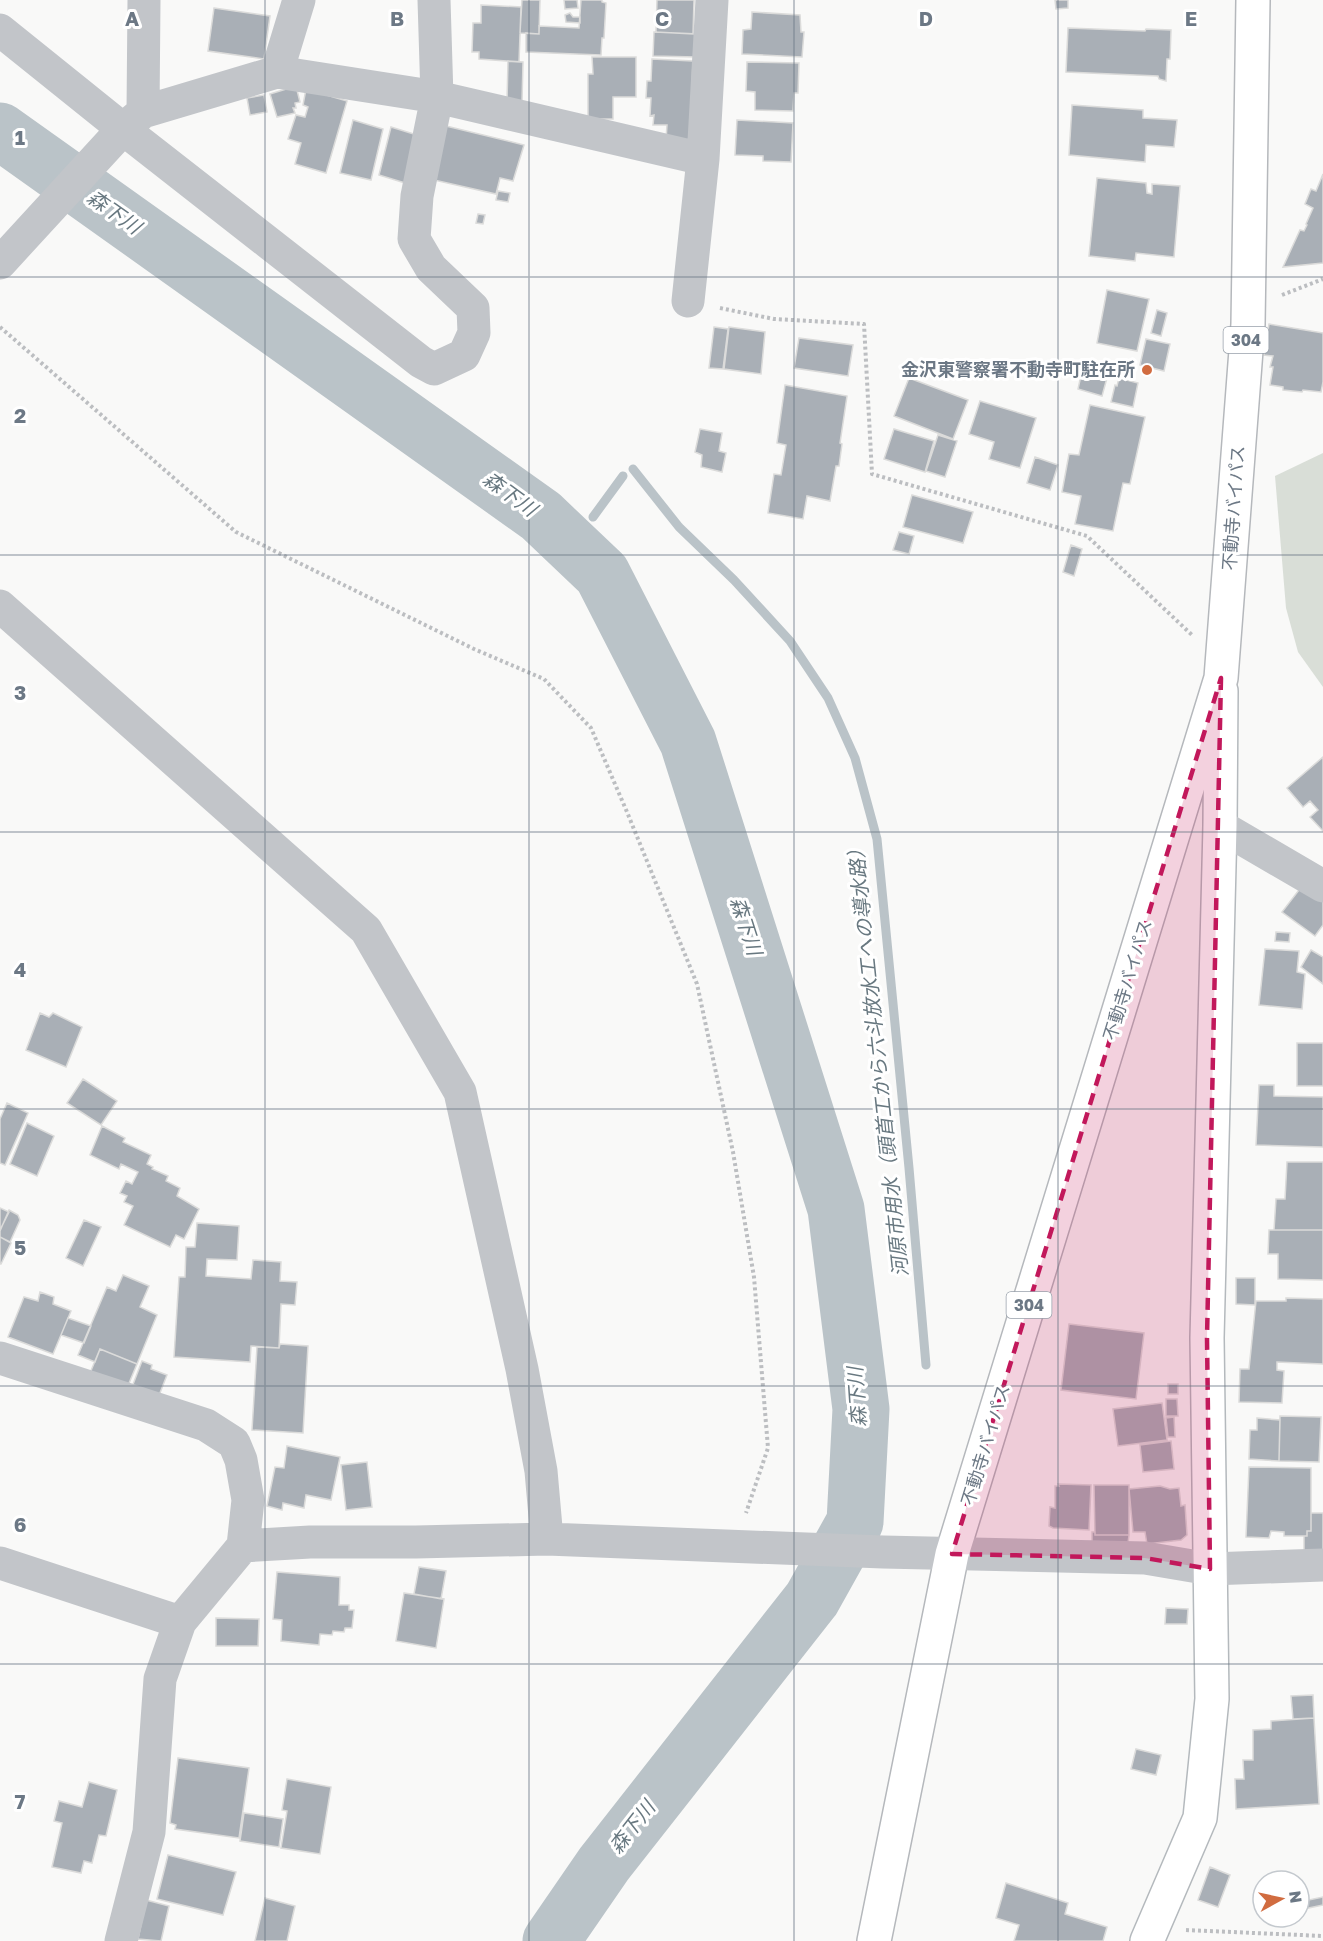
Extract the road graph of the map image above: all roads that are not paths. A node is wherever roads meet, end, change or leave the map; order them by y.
1 (144, 0) edge
2 (299, 0) edge
3 (435, 0) edge
4 (712, 0) edge
5 (1253, 0) edge
6 (0, 30) edge
7 (277, 72) junction
8 (437, 98) junction
9 (127, 127) junction
10 (703, 159) junction
11 (0, 263) edge
12 (688, 301) road end
13 (0, 606) edge
14 (1221, 678) junction
15 (1221, 826) junction
16 (1323, 886) edge
17 (0, 1358) edge
18 (547, 1539) junction
19 (243, 1546) junction
20 (952, 1554) junction
21 (0, 1563) edge
22 (1323, 1565) edge
23 (1210, 1569) junction
24 (180, 1622) junction
25 (1150, 1935) edge
26 (121, 1941) edge
27 (874, 1941) edge

1 - 9 street
2 - 7 street
3 - 8 street
4 - 10 street
5 - 14 main road, 不動寺バイパス / 304
6 - 9 street
7 - 8 street
7 - 9 street
8 - 9 street
8 - 10 street
9 - 11 street
10 - 12 street
13 - 18 street
14 - 15 main road
14 - 20 main road, 不動寺バイパス / 304
15 - 16 street
15 - 23 main road
17 - 19 street
18 - 19 street
18 - 20 street
19 - 24 street
20 - 23 street
20 - 27 main road, 不動寺バイパス / 304
21 - 24 street
22 - 23 street
23 - 25 main road
24 - 26 street

